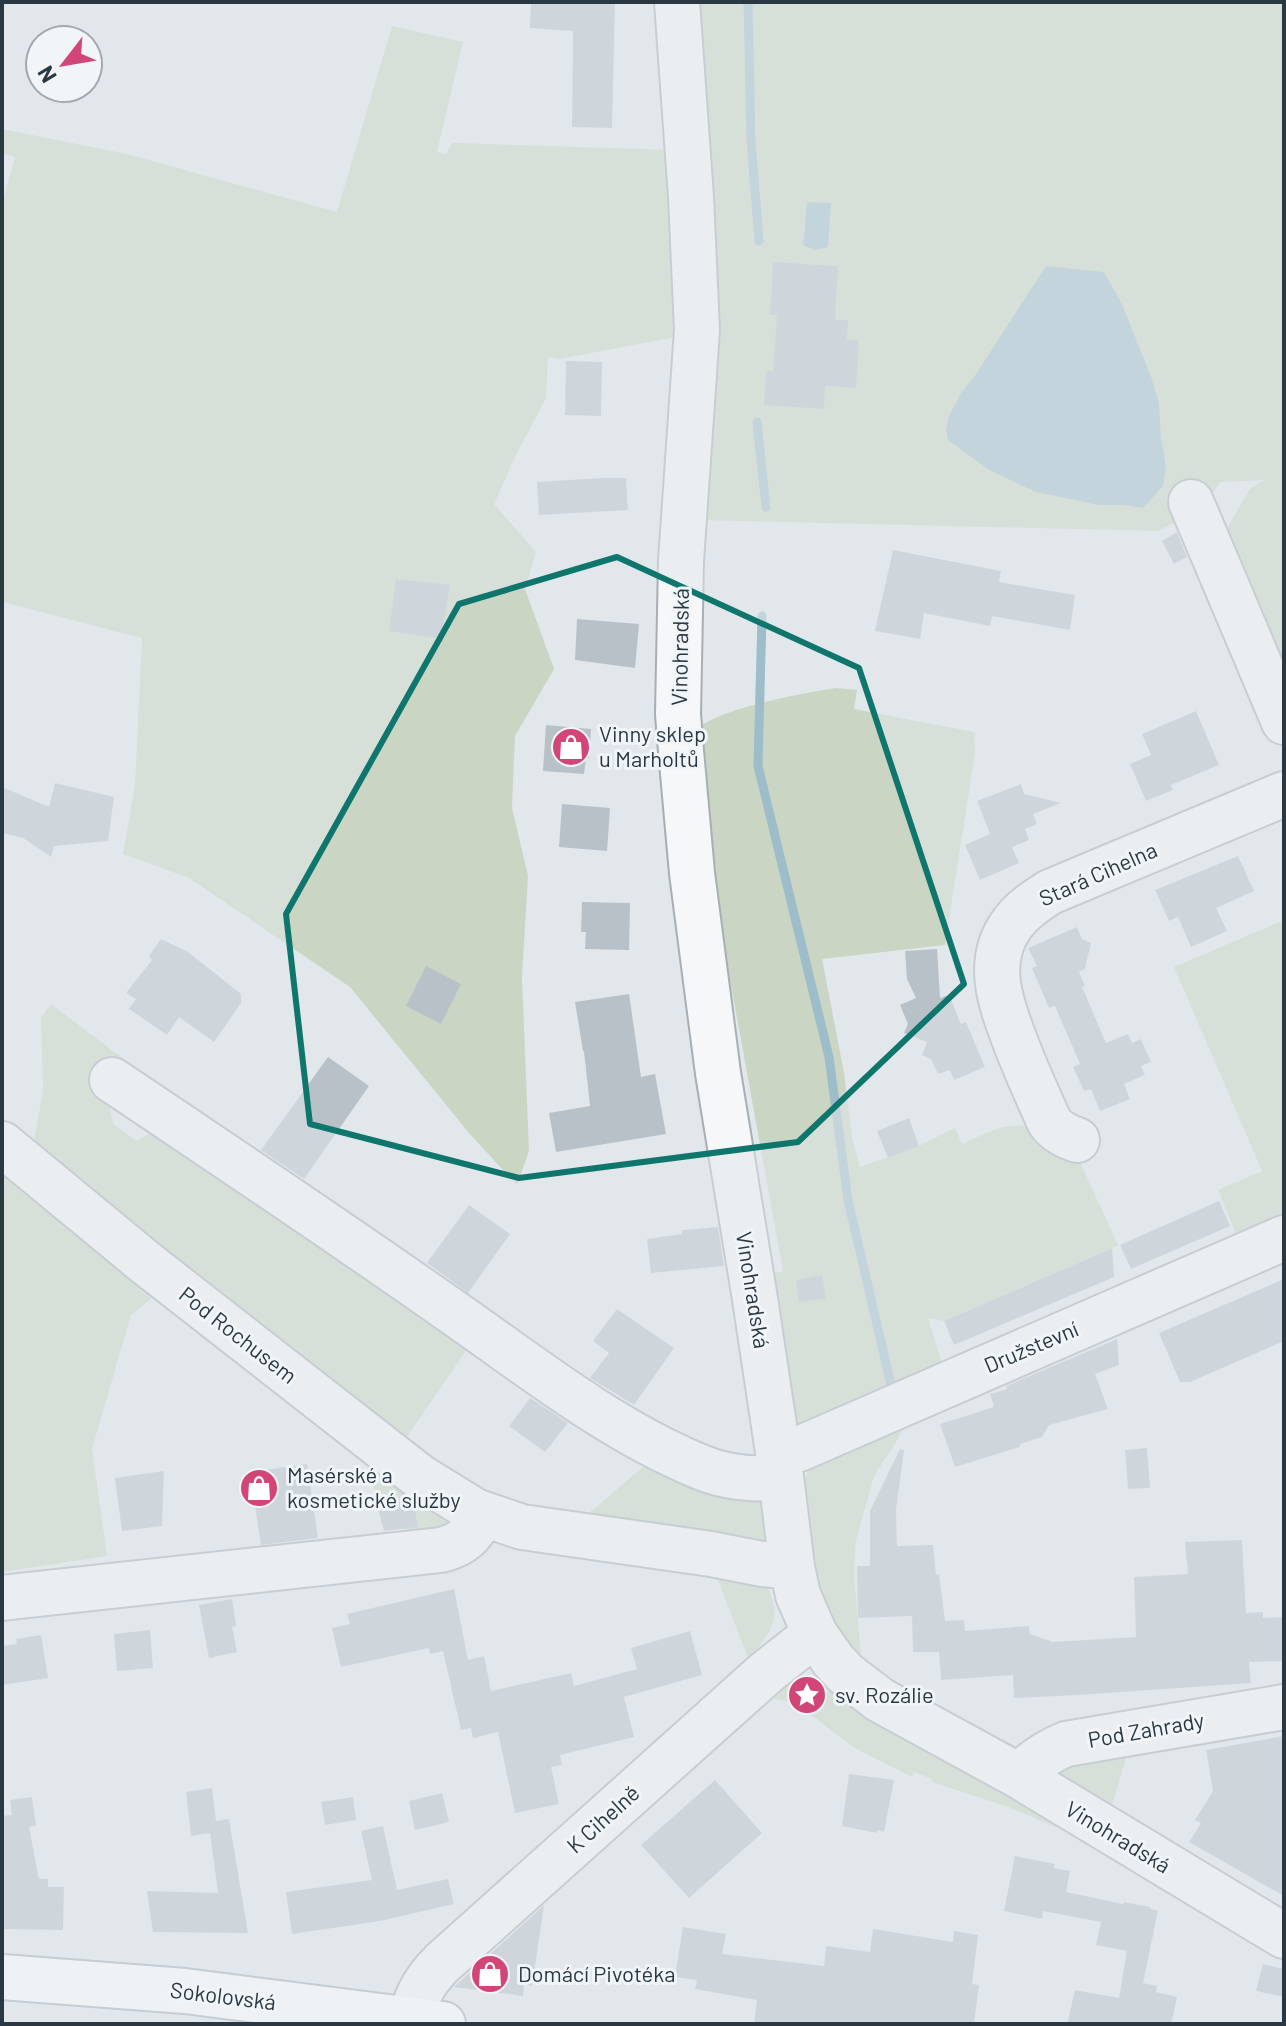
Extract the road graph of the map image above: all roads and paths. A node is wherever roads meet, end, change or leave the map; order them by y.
1 (677, 2) edge
2 (1191, 502) dead end
3 (1284, 722) edge
4 (1284, 794) edge
5 (112, 1080) dead end
6 (1077, 1140) dead end
7 (2, 1144) edge
8 (1284, 1238) edge
9 (780, 1466) junction
10 (483, 1515) junction
11 (792, 1567) junction
12 (2, 1598) edge
13 (815, 1634) junction
14 (1284, 1707) edge
15 (1019, 1776) junction
16 (1284, 1936) edge
17 (2, 1977) edge
18 (427, 2022) edge

1 - 9 street, Vinohradská
2 - 3 street
4 - 6 street, Stará Cihelna
5 - 9 street
7 - 10 street, Pod Rochusem
8 - 9 street, Družstevní
9 - 11 street, Vinohradská
10 - 11 street, Pod Rochusem
10 - 12 street
11 - 13 street, Vinohradská
13 - 15 street, Vinohradská
13 - 18 street, K Cihelně
14 - 15 street, Pod Zahrady
15 - 16 street, Vinohradská
17 - 18 main road, Sokolovská

